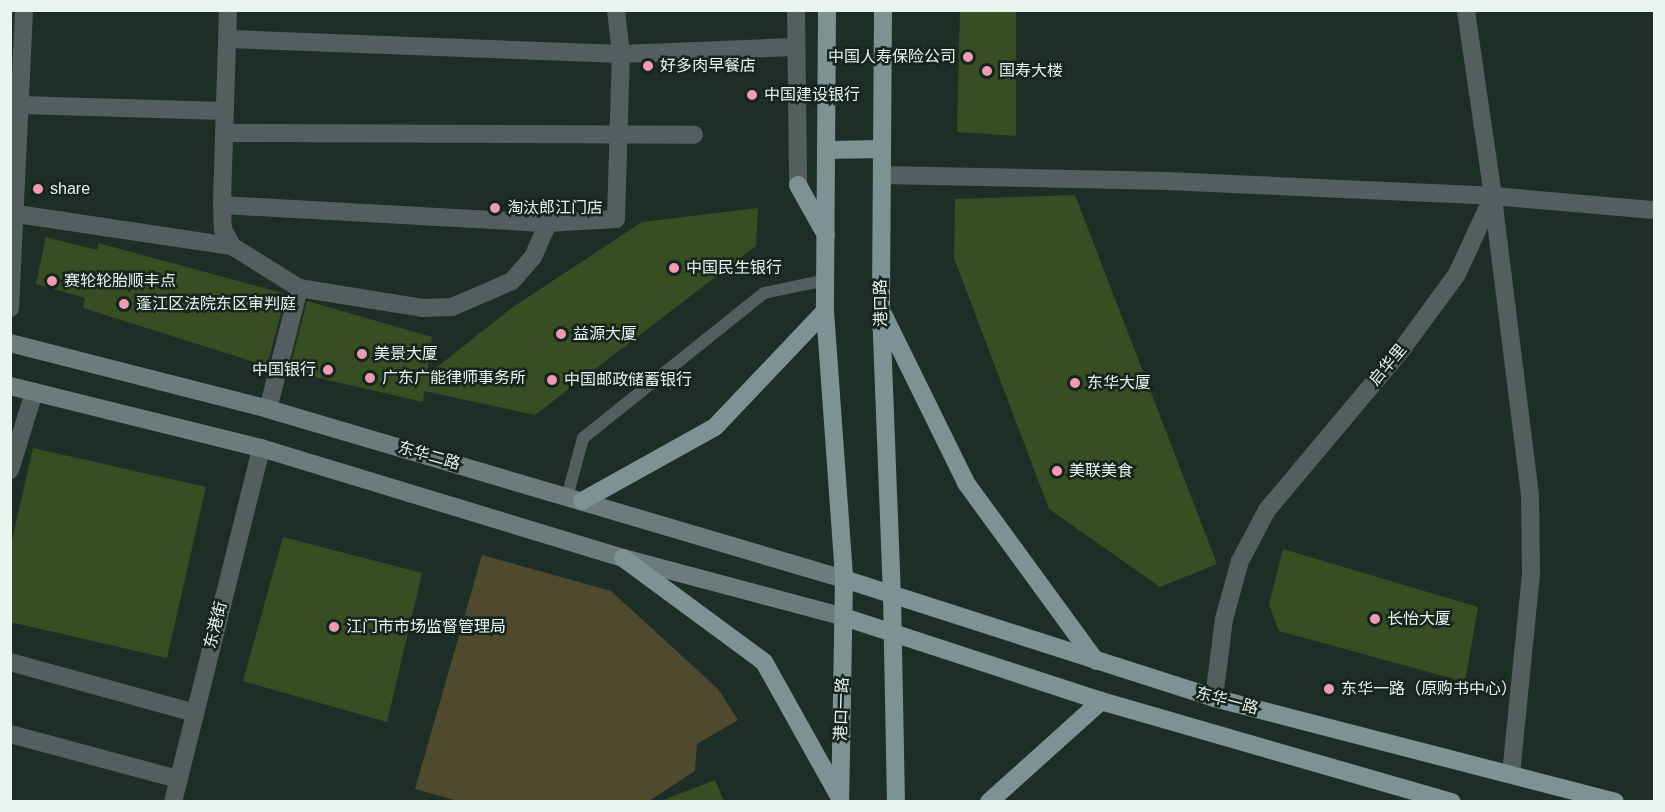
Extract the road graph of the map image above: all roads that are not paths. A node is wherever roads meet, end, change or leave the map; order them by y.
1 (24, 10) edge
2 (228, 10) edge
3 (616, 10) edge
4 (796, 10) edge
5 (827, 10) edge
6 (883, 10) edge
7 (1466, 10) edge
8 (228, 39) junction
9 (794, 47) junction
10 (621, 54) junction
11 (21, 105) junction
12 (225, 111) junction
13 (224, 133) junction
14 (621, 134) junction
15 (694, 135) dead end
16 (882, 149) junction
17 (826, 150) junction
18 (882, 175) junction
19 (798, 184) joint
20 (1493, 196) junction
21 (222, 205) junction
22 (1654, 210) edge
23 (17, 214) junction
24 (548, 223) junction
25 (826, 236) junction
26 (232, 246) junction
27 (826, 280) junction
28 (299, 288) junction
29 (10, 308) edge
30 (881, 310) junction
31 (825, 311) junction
32 (10, 343) edge
33 (10, 386) edge
34 (34, 392) junction
35 (268, 409) junction
36 (261, 448) junction
37 (10, 470) edge
38 (574, 499) junction
39 (623, 558) junction
40 (844, 579) junction
41 (892, 595) junction
42 (844, 617) junction
43 (894, 635) junction
44 (1096, 661) junction
45 (10, 662) edge
46 (1214, 698) junction
47 (1101, 701) junction
48 (195, 713) junction
49 (10, 734) edge
50 (1511, 773) junction
51 (178, 779) junction
52 (840, 799) edge
53 (173, 801) edge
54 (896, 801) edge
55 (989, 801) edge
56 (1452, 801) edge
57 (1615, 801) edge

1 - 11 street
2 - 8 street
3 - 10 street
4 - 9 street
5 - 17 main road
6 - 16 main road, 港口路
7 - 20 street
8 - 10 street
8 - 12 street
9 - 10 street
9 - 19 street
10 - 14 street
11 - 12 street
11 - 23 street
12 - 13 street
13 - 14 street
13 - 21 street
14 - 15 street
14 - 24 street
16 - 17 main road
16 - 18 main road, 港口路
17 - 25 main road
18 - 20 street
18 - 30 main road, 港口路
19 - 25 main road
20 - 22 street
20 - 46 street, 启华里
20 - 50 street
21 - 24 street
21 - 26 street
23 - 26 street
23 - 29 street
24 - 28 street
25 - 27 main road
26 - 28 street
27 - 31 main road
27 - 38 lane
28 - 35 street
30 - 41 main road, 港口路
30 - 44 main road
31 - 38 main road
31 - 40 main road
32 - 35 main road, 东华二路
33 - 34 main road
34 - 36 main road
34 - 37 street
35 - 38 main road, 东华二路
36 - 39 main road
36 - 48 street, 东港街
38 - 40 main road, 东华二路
39 - 42 main road
39 - 52 main road
40 - 41 main road, 东华一路
40 - 42 main road, 港口一路
41 - 43 main road, 港口路
41 - 44 main road, 东华一路
42 - 43 main road, 东华一路
42 - 52 main road, 港口一路
43 - 47 main road, 东华一路
43 - 54 main road
44 - 46 main road, 东华一路
45 - 48 street
46 - 50 main road, 东华一路
47 - 55 main road
47 - 56 main road, 东华一路
48 - 51 street, 东港街
49 - 51 street
50 - 57 main road, 东华一路
51 - 53 street, 东港街

